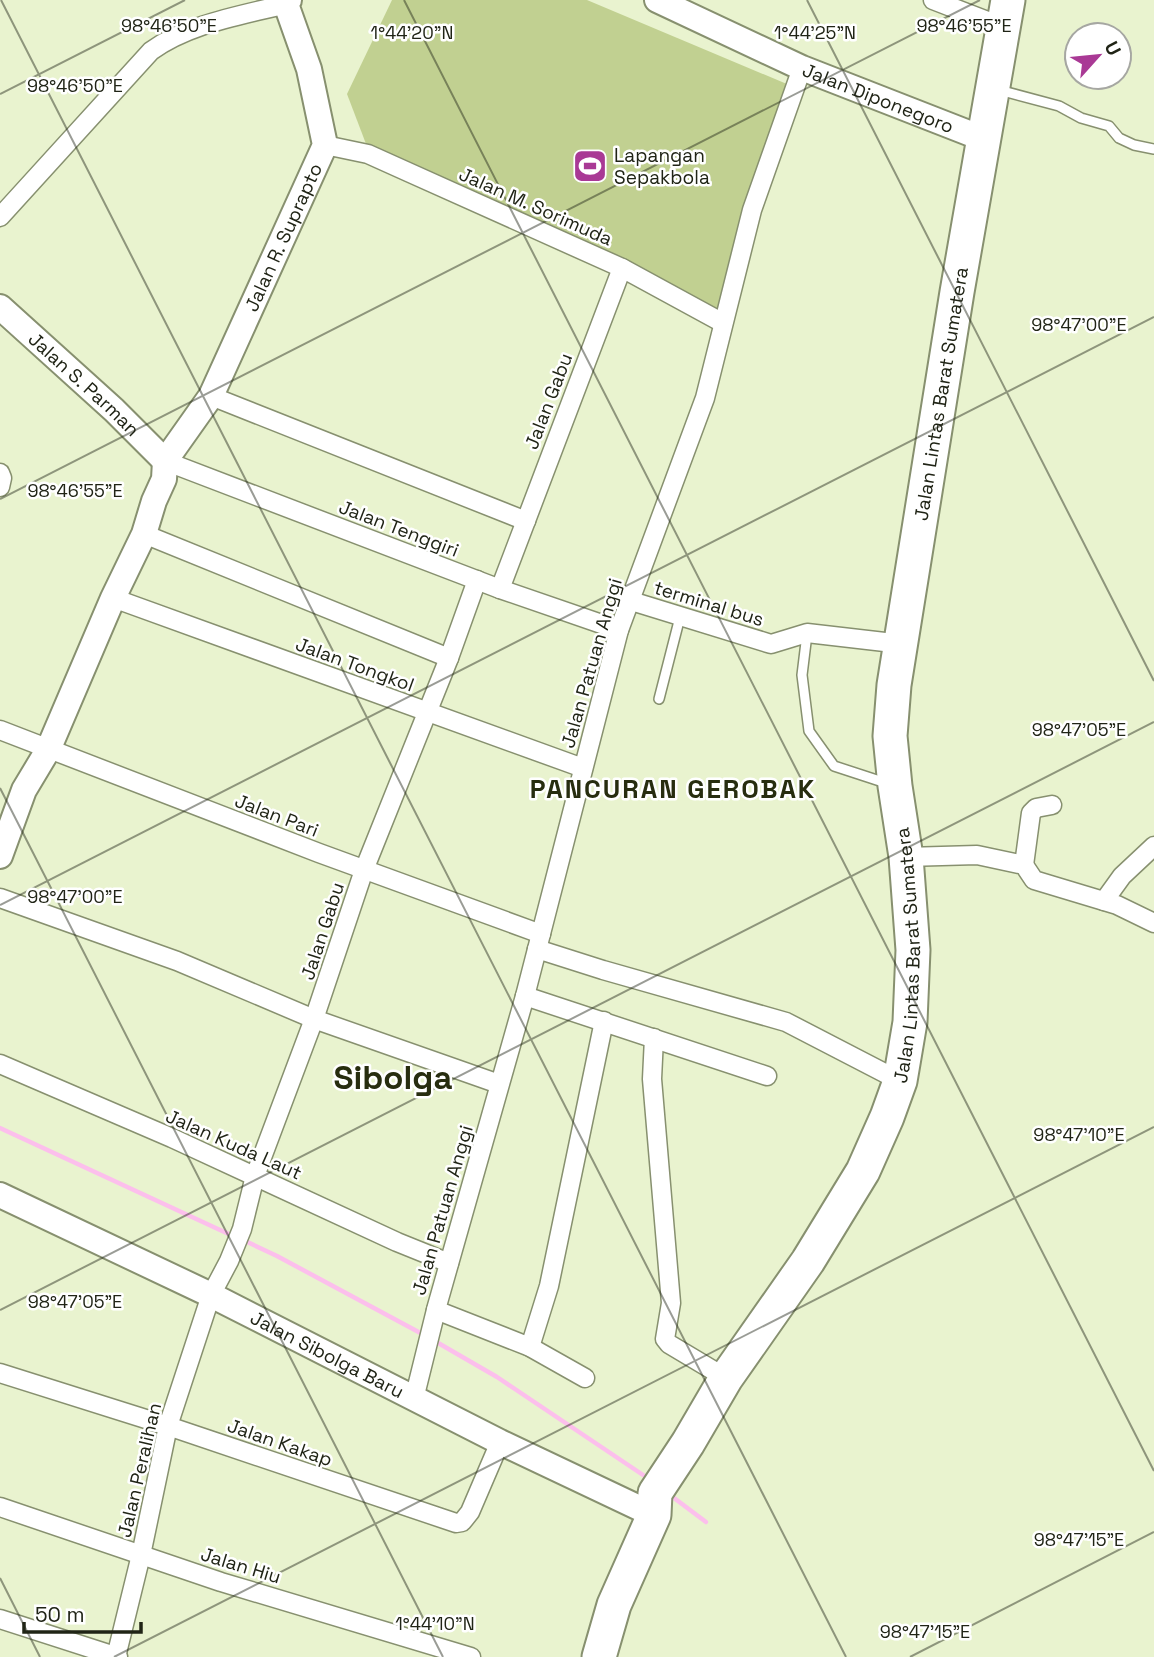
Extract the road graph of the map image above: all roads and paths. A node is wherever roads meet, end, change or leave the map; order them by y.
1 (657, 0) edge
2 (933, 0) edge
3 (287, 2) edge
4 (1006, 13) edge
5 (802, 68) junction
6 (994, 89) junction
7 (984, 139) junction
8 (325, 145) junction
9 (1154, 149) edge
10 (0, 217) edge
11 (622, 268) junction
12 (0, 307) edge
13 (723, 323) junction
14 (211, 396) junction
15 (165, 461) junction
16 (0, 473) edge
17 (0, 487) edge
18 (526, 522) junction
19 (144, 534) junction
20 (477, 580) junction
21 (500, 589) junction
22 (113, 598) junction
23 (628, 600) junction
24 (680, 617) junction
25 (619, 630) junction
26 (807, 634) junction
27 (902, 643) junction
28 (449, 658) junction
29 (659, 699) dead end
30 (426, 712) junction
31 (0, 730) edge
32 (48, 750) junction
33 (583, 768) junction
34 (895, 786) junction
35 (1052, 805) dead end
36 (1154, 846) edge
37 (0, 856) edge
38 (906, 858) junction
39 (1024, 865) junction
40 (364, 870) junction
41 (0, 898) edge
42 (1104, 901) junction
43 (1154, 923) edge
44 (539, 941) junction
45 (524, 996) junction
46 (314, 1019) junction
47 (604, 1021) junction
48 (654, 1038) junction
49 (0, 1064) edge
50 (767, 1076) dead end
51 (900, 1081) junction
52 (499, 1084) junction
53 (255, 1176) junction
54 (0, 1195) edge
55 (449, 1263) junction
56 (211, 1295) junction
57 (436, 1310) junction
58 (530, 1347) junction
59 (0, 1373) edge
60 (585, 1378) dead end
61 (726, 1378) junction
62 (414, 1399) junction
63 (168, 1426) junction
64 (500, 1442) junction
65 (658, 1494) junction
66 (0, 1507) edge
67 (141, 1555) junction
68 (0, 1619) edge
69 (450, 1654) edge
70 (117, 1657) edge
71 (471, 1657) edge
72 (599, 1657) edge

1 - 5 street, Jalan Diponegoro
2 - 4 street
3 - 8 street, Jalan R. Suprapto
3 - 10 street
4 - 6 highway, Jalan Lintas Barat Sumatera
5 - 7 street, Jalan Diponegoro
5 - 13 street, Jalan Patuan Anggi
6 - 7 highway, Jalan Lintas Barat Sumatera
6 - 9 lane
7 - 27 highway, Jalan Lintas Barat Sumatera
8 - 11 street, Jalan M. Sorimuda
8 - 14 street, Jalan R. Suprapto
11 - 13 street, Jalan M. Sorimuda
11 - 18 street, Jalan Gabu
12 - 15 street, Jalan S. Parman
13 - 23 street, Jalan Patuan Anggi
14 - 15 street, Jalan R. Suprapto
14 - 18 street
15 - 19 street
15 - 20 street, Jalan Tenggiri
16 - 17 street
18 - 21 street, Jalan Gabu
19 - 22 street
19 - 28 street
20 - 21 street, Jalan Tenggiri
20 - 28 street, Jalan Gabu
21 - 25 street, Jalan Tenggiri
22 - 30 street, Jalan Tongkol
22 - 32 street
23 - 24 street, terminal bus
23 - 25 street, Jalan Patuan Anggi
24 - 26 street, terminal bus
24 - 29 lane
25 - 33 street, Jalan Patuan Anggi
26 - 27 street, terminal bus
26 - 34 lane
27 - 34 highway, Jalan Lintas Barat Sumatera
28 - 30 street, Jalan Gabu
30 - 33 street, Jalan Tongkol
30 - 40 street, Jalan Gabu
31 - 32 street, Jalan Pari
32 - 37 street
32 - 40 street, Jalan Pari
33 - 44 street, Jalan Patuan Anggi
34 - 38 highway, Jalan Lintas Barat Sumatera
35 - 39 street
36 - 42 street
38 - 39 street
38 - 51 highway, Jalan Lintas Barat Sumatera
39 - 42 street
40 - 44 street, Jalan Pari
40 - 46 street, Jalan Gabu
41 - 46 street
42 - 43 street
44 - 45 street, Jalan Patuan Anggi
44 - 51 street, Jalan Pari
45 - 47 street
45 - 52 street, Jalan Patuan Anggi
46 - 52 street
46 - 53 street, Jalan Gabu
47 - 48 street
47 - 58 street
48 - 50 street
48 - 61 street
49 - 53 street, Jalan Kuda Laut
51 - 61 highway, Jalan Lintas Barat Sumatera
52 - 55 street, Jalan Patuan Anggi
53 - 55 street, Jalan Kuda Laut
53 - 56 street, Jalan Gabu
54 - 56 street, Jalan Sibolga Baru
55 - 57 street, Jalan Patuan Anggi
56 - 62 street, Jalan Sibolga Baru
56 - 63 street, Jalan Peralihan
57 - 58 street
57 - 62 street, Jalan Patuan Anggi
58 - 60 street
59 - 63 street, Jalan Kakap
61 - 65 highway, Jalan Lintas Barat Sumatera
62 - 64 street, Jalan Sibolga Baru
63 - 64 street, Jalan Kakap
63 - 67 street, Jalan Peralihan
64 - 65 street, Jalan Sibolga Baru
65 - 72 highway, Jalan Lintas Barat Sumatera
66 - 67 street, Jalan Hiu
67 - 69 street, Jalan Hiu
67 - 70 street, Jalan Peralihan
68 - 70 street
69 - 71 street, Jalan Hiu

